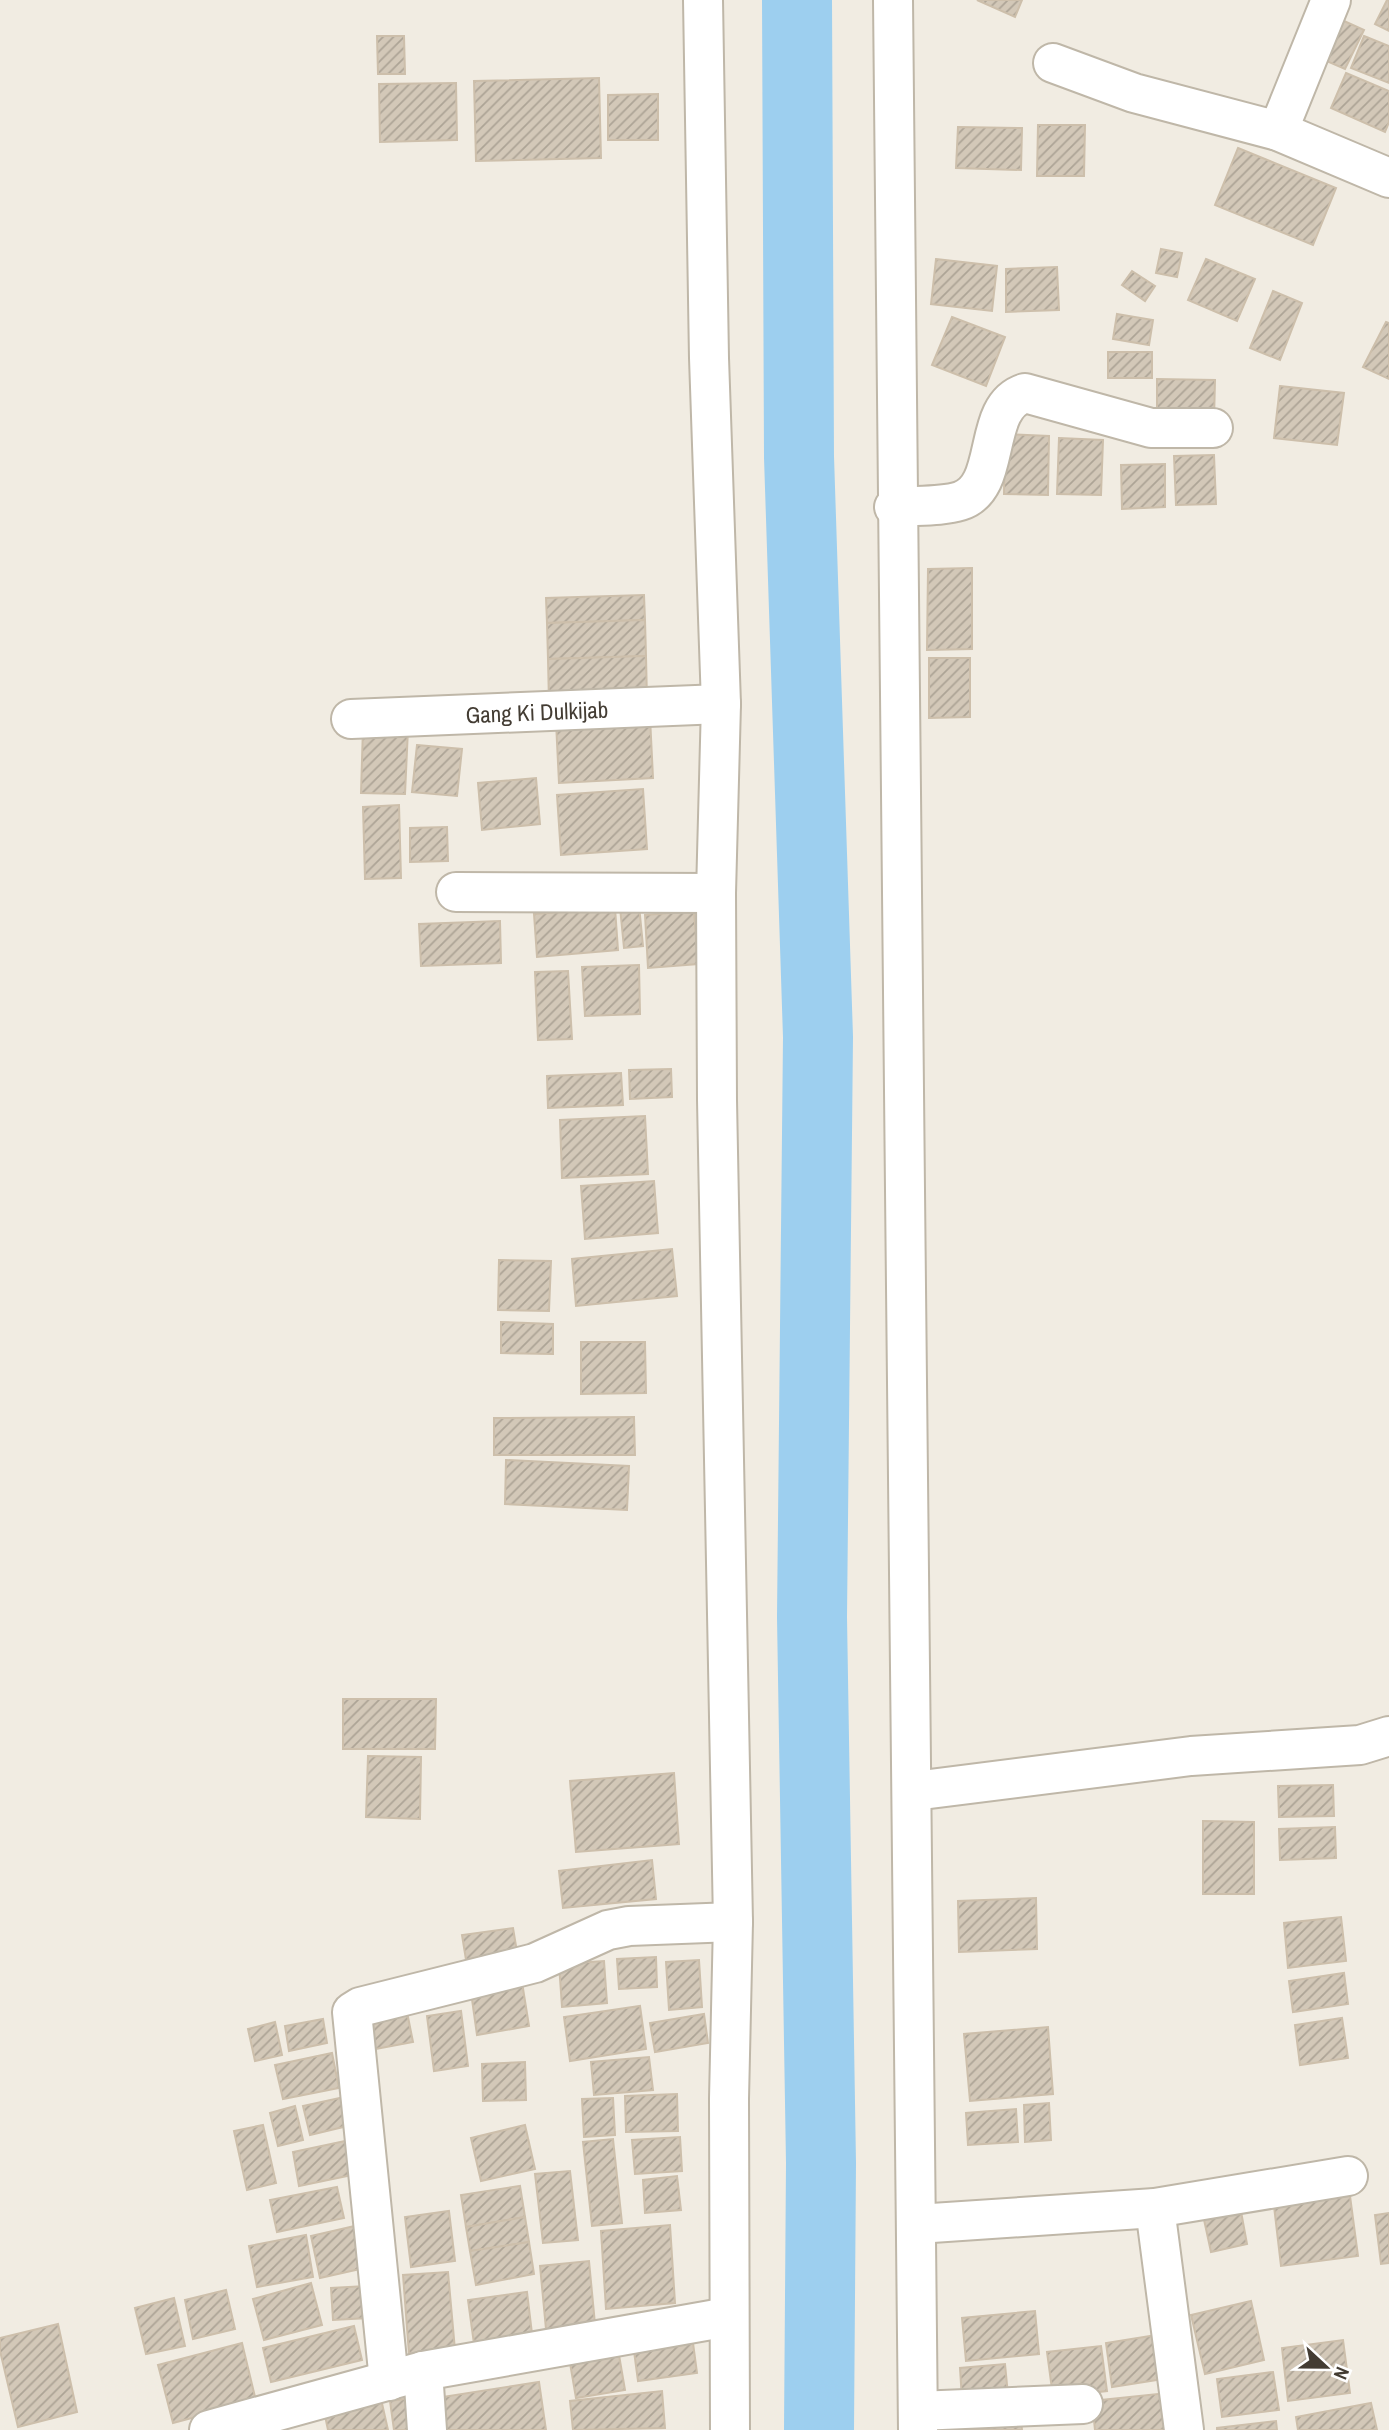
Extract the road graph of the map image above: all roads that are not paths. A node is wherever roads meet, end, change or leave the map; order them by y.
1 (704, 0) edge
2 (893, 0) edge
3 (1331, 0) edge
4 (1053, 63) dead end
5 (1278, 131) junction
6 (1386, 169) edge
7 (1213, 428) dead end
8 (894, 507) junction
9 (721, 704) junction
10 (351, 719) dead end
11 (456, 892) dead end
12 (716, 893) junction
13 (1389, 1736) edge
14 (914, 1791) junction
15 (733, 1922) junction
16 (1348, 2176) dead end
17 (1155, 2208) junction
18 (917, 2224) junction
19 (728, 2317) junction
20 (406, 2376) junction
21 (1083, 2404) dead end
22 (316, 2416) edge
23 (918, 2420) edge
24 (209, 2430) edge
25 (427, 2430) edge
26 (730, 2430) edge
27 (1184, 2430) edge

1 - 9 street
2 - 8 street
3 - 5 street
4 - 5 street
5 - 6 street
7 - 8 street
8 - 14 street
9 - 10 street, Gang Ki Dulkijab
9 - 12 street
11 - 12 street
12 - 15 street
13 - 14 street
14 - 18 street
15 - 19 street
15 - 20 street
16 - 17 street
17 - 18 street
17 - 27 street
18 - 23 street
19 - 20 street
19 - 26 street
20 - 22 street
20 - 25 street
21 - 23 street
22 - 24 street

